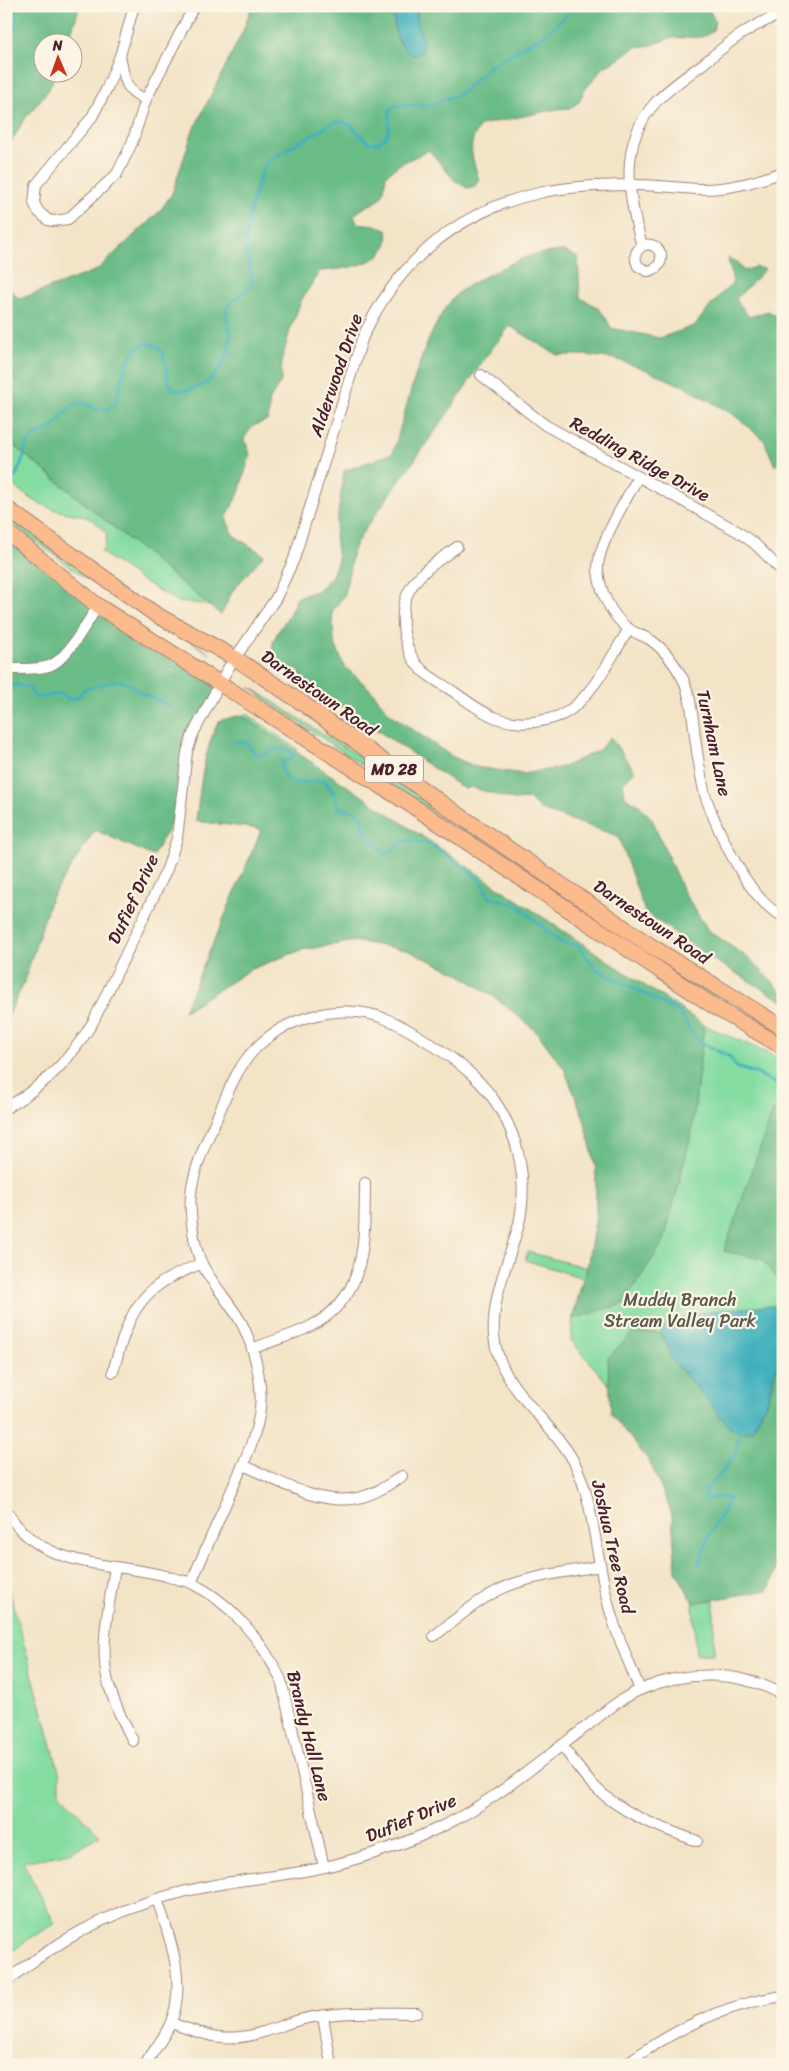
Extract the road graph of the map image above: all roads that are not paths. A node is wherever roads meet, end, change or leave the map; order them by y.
1 (134, 6) edge
2 (194, 6) edge
3 (783, 14) edge
4 (120, 56) junction
5 (146, 99) junction
6 (783, 172) edge
7 (629, 185) junction
8 (642, 246) dead end
9 (481, 375) dead end
10 (638, 477) junction
11 (6, 508) edge
12 (6, 531) edge
13 (457, 547) dead end
14 (782, 569) edge
15 (98, 606) junction
16 (629, 628) junction
17 (6, 669) edge
18 (228, 670) junction
19 (783, 916) edge
20 (783, 1028) edge
21 (783, 1047) edge
22 (6, 1108) edge
23 (365, 1183) dead end
24 (201, 1263) junction
25 (252, 1349) junction
26 (113, 1372) dead end
27 (243, 1465) junction
28 (402, 1476) dead end
29 (6, 1510) edge
30 (600, 1566) junction
31 (115, 1567) junction
32 (191, 1583) junction
33 (434, 1636) dead end
34 (640, 1690) junction
35 (783, 1695) edge
36 (133, 1740) dead end
37 (562, 1746) junction
38 (697, 1841) dead end
39 (324, 1867) junction
40 (157, 1899) junction
41 (6, 1983) edge
42 (783, 1996) edge
43 (418, 2013) dead end
44 (323, 2016) junction
45 (171, 2023) junction
46 (145, 2065) edge
47 (331, 2065) edge
48 (624, 2065) edge

1 - 4 street
2 - 5 street
3 - 7 street
4 - 5 street
4 - 5 street
6 - 7 street, Alderwood Drive
7 - 8 street
7 - 18 street, Alderwood Drive
9 - 10 street, Redding Ridge Drive
10 - 14 street, Redding Ridge Drive
10 - 16 street, Turnham Lane
11 - 18 main road, Darnestown Road / MD 28
12 - 15 main road, Darnestown Road / MD 28
13 - 16 street
15 - 17 street
15 - 18 main road, Darnestown Road / MD 28
16 - 19 street, Turnham Lane
18 - 20 main road, Darnestown Road / MD 28
18 - 21 main road, Darnestown Road / MD 28
18 - 22 street, Dufief Drive
23 - 25 street
24 - 25 street, Joshua Tree Road
24 - 26 street
24 - 30 street, Joshua Tree Road
25 - 27 street, Joshua Tree Road
27 - 28 street
27 - 32 street, Joshua Tree Road
29 - 31 street, Brandy Hall Lane
30 - 33 street
30 - 34 street, Joshua Tree Road
31 - 32 street, Brandy Hall Lane
31 - 36 street
32 - 39 street, Brandy Hall Lane
34 - 35 street, Dufief Drive
34 - 37 street, Dufief Drive
37 - 38 street
37 - 39 street, Dufief Drive
39 - 40 street, Dufief Drive
40 - 41 street, Dufief Drive
40 - 45 street
42 - 48 street
43 - 44 street
44 - 45 street
44 - 47 street
45 - 46 street

